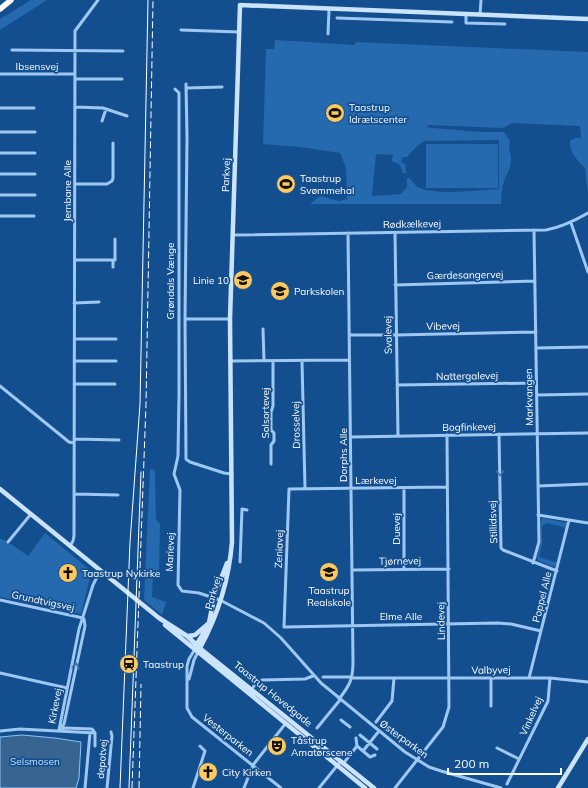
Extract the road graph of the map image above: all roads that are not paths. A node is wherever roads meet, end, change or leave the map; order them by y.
1 (6, 0) edge
2 (11, 0) edge
3 (98, 0) edge
4 (481, 0) edge
5 (240, 3) edge
6 (0, 4) edge
7 (0, 9) edge
8 (329, 10) junction
9 (370, 11) junction
10 (414, 12) junction
11 (466, 14) junction
12 (479, 15) junction
13 (337, 18) dead end
14 (370, 19) junction
15 (588, 19) edge
16 (414, 20) junction
17 (452, 22) dead end
18 (477, 24) junction
19 (505, 24) dead end
20 (181, 30) dead end
21 (240, 32) junction
22 (328, 34) dead end
23 (12, 50) dead end
24 (75, 50) junction
25 (122, 51) dead end
26 (0, 74) edge
27 (75, 74) junction
28 (75, 79) junction
29 (122, 79) dead end
30 (222, 87) dead end
31 (175, 88) dead end
32 (75, 107) junction
33 (0, 108) edge
34 (34, 108) dead end
35 (106, 109) junction
36 (127, 116) dead end
37 (102, 121) dead end
38 (0, 132) edge
39 (35, 132) dead end
40 (114, 142) dead end
41 (0, 153) edge
42 (35, 153) dead end
43 (0, 174) edge
44 (35, 174) dead end
45 (75, 184) junction
46 (0, 195) edge
47 (35, 195) dead end
48 (588, 213) edge
49 (0, 216) edge
50 (34, 216) dead end
51 (571, 223) junction
52 (534, 230) junction
53 (348, 233) junction
54 (395, 233) junction
55 (232, 235) junction
56 (115, 239) dead end
57 (75, 260) junction
58 (113, 260) junction
59 (113, 267) dead end
60 (588, 272) edge
61 (535, 282) junction
62 (395, 285) junction
63 (99, 302) dead end
64 (74, 303) junction
65 (185, 318) junction
66 (230, 319) junction
67 (263, 329) dead end
68 (536, 332) junction
69 (350, 335) junction
70 (396, 335) junction
71 (74, 339) junction
72 (116, 339) dead end
73 (588, 347) edge
74 (536, 348) junction
75 (349, 360) junction
76 (74, 361) junction
77 (116, 361) dead end
78 (230, 361) junction
79 (264, 361) junction
80 (273, 361) junction
81 (302, 361) junction
82 (536, 383) junction
83 (74, 384) junction
84 (115, 384) dead end
85 (0, 386) edge
86 (397, 386) junction
87 (588, 394) edge
88 (537, 395) junction
89 (588, 433) edge
90 (499, 434) junction
91 (537, 434) junction
92 (398, 436) junction
93 (447, 436) junction
94 (351, 437) junction
95 (119, 440) dead end
96 (74, 441) junction
97 (271, 464) dead end
98 (174, 474) joint
99 (232, 474) junction
100 (588, 484) edge
101 (538, 486) junction
102 (447, 487) junction
103 (306, 488) junction
104 (351, 488) junction
105 (404, 488) junction
106 (0, 489) edge
107 (74, 494) junction
108 (118, 495) dead end
109 (247, 510) dead end
110 (31, 514) junction
111 (538, 515) junction
112 (569, 520) junction
113 (588, 523) edge
114 (232, 540) junction
115 (241, 540) junction
116 (8, 542) dead end
117 (70, 546) junction
118 (240, 562) dead end
119 (533, 563) junction
120 (404, 569) junction
121 (449, 569) junction
122 (352, 570) junction
123 (557, 571) junction
124 (102, 572) junction
125 (214, 597) junction
126 (0, 600) edge
127 (220, 600) junction
128 (83, 618) junction
129 (159, 618) junction
130 (209, 623) junction
131 (449, 624) junction
132 (353, 625) junction
133 (284, 627) joint
134 (541, 631) junction
135 (187, 636) junction
136 (198, 648) junction
137 (0, 673) edge
138 (314, 676) junction
139 (323, 677) dead end
140 (352, 678) junction
141 (394, 678) junction
142 (450, 678) junction
143 (491, 678) junction
144 (529, 678) junction
145 (550, 678) junction
146 (588, 682) edge
147 (66, 688) junction
148 (71, 689) junction
149 (252, 689) junction
150 (340, 700) junction
151 (491, 706) dead end
152 (341, 720) dead end
153 (288, 721) junction
154 (376, 722) dead end
155 (350, 727) dead end
156 (317, 728) dead end
157 (0, 730) edge
158 (58, 730) junction
159 (379, 731) junction
160 (111, 732) dead end
161 (90, 733) junction
162 (95, 733) junction
163 (360, 735) dead end
164 (356, 738) dead end
165 (588, 739) edge
166 (370, 743) junction
167 (95, 746) dead end
168 (200, 746) dead end
169 (357, 746) junction
170 (497, 748) dead end
171 (377, 749) dead end
172 (363, 752) junction
173 (375, 755) dead end
174 (519, 759) junction
175 (418, 760) junction
176 (341, 763) junction
177 (253, 765) junction
178 (507, 784) dead end
179 (85, 788) edge
180 (107, 788) edge
181 (193, 788) edge
182 (244, 788) edge
183 (281, 788) edge
184 (319, 788) edge
185 (365, 788) edge
186 (374, 788) edge
187 (395, 788) edge
188 (501, 788) edge
189 (558, 788) edge

1 - 6 highway
2 - 7 highway
3 - 24 street, Jernbane Alle
4 - 12 street
5 - 8 street
5 - 21 street, Parkvej
8 - 9 street
8 - 22 street
9 - 10 street
9 - 14 street
10 - 11 street
10 - 16 street
11 - 12 street
11 - 18 street
12 - 15 street
12 - 18 street
13 - 14 street
14 - 16 street
16 - 17 street
18 - 19 street
20 - 21 street
21 - 55 street, Parkvej
23 - 24 street
24 - 25 street
24 - 27 street, Jernbane Alle
26 - 27 street, Ibsensvej
27 - 28 street, Jernbane Alle
28 - 29 street
28 - 32 street, Jernbane Alle
30 - 65 street
31 - 98 street, Grøndals Vænge
32 - 35 street
32 - 45 street, Jernbane Alle
33 - 34 street
35 - 36 street
35 - 37 street
38 - 39 street
40 - 45 street
41 - 42 street
43 - 44 street
45 - 57 street, Jernbane Alle
46 - 47 street
48 - 51 street, Rødkælkevej
49 - 50 street
51 - 52 street, Rødkælkevej
51 - 60 street
52 - 54 street, Rødkælkevej
52 - 61 street, Markvangen
53 - 54 street, Rødkælkevej
53 - 55 street, Rødkælkevej
53 - 69 street, Dorphs Alle
54 - 62 street, Svalevej
55 - 66 street, Parkvej
56 - 58 street
57 - 58 street
57 - 64 street, Jernbane Alle
58 - 59 street
61 - 62 street, Gærdesangervej
61 - 68 street, Markvangen
62 - 70 street, Svalevej
63 - 64 street
64 - 71 street, Jernbane Alle
65 - 66 street
65 - 99 street
66 - 78 street, Parkvej
67 - 79 street
68 - 70 street, Vibevej
68 - 74 street, Markvangen
69 - 70 street, Vibevej
69 - 75 street, Dorphs Alle
70 - 86 street, Svalevej
71 - 72 street
71 - 76 street, Jernbane Alle
73 - 74 street
74 - 82 street, Markvangen
75 - 81 street
75 - 94 street, Dorphs Alle
76 - 77 street
76 - 83 street, Jernbane Alle
78 - 79 street
78 - 99 street, Parkvej
79 - 80 street
80 - 81 street
80 - 97 street, Solsortevej
81 - 103 street, Drosselvej
82 - 86 street, Nattergalevej
82 - 88 street, Markvangen
83 - 84 street
83 - 96 street, Jernbane Alle
85 - 96 street
86 - 92 street, Svalevej
87 - 88 street
88 - 91 street, Markvangen
89 - 91 street, Bogfinkevej
90 - 91 street, Bogfinkevej
90 - 93 street, Bogfinkevej
90 -> 119 street, Stillidsvej
91 - 101 street, Markvangen
92 - 93 street, Bogfinkevej
92 - 94 street, Bogfinkevej
93 - 102 street, Lindevej
94 - 104 street, Dorphs Alle
95 - 96 street
96 - 107 street, Jernbane Alle
98 - 125 street, Marievej
99 - 114 street, Parkvej
100 - 101 street
101 - 111 street, Markvangen
102 - 105 street, Lærkevej
102 - 121 street, Lindevej
103 - 104 street, Lærkevej
103 - 133 street, Zeniavej
104 - 105 street, Lærkevej
104 - 122 street, Dorphs Alle
105 - 120 street, Duevej
106 - 110 street, Taastrup Hovedgade
107 - 108 street
107 - 117 street, Jernbane Alle
109 - 115 street
110 - 116 street
110 - 117 street, Taastrup Hovedgade
111 - 112 street
111 - 119 street, Markvangen
112 - 113 street
112 - 123 street, Poppel Alle
114 - 115 street
114 - 125 street, Parkvej
114 - 127 street, Parkvej
115 - 118 street
117 - 124 street, Taastrup Hovedgade
119 - 123 street, Stillidsvej
120 - 121 street, Tjørnevej
120 - 122 street, Tjørnevej
121 - 131 street, Lindevej
122 - 132 street, Dorphs Alle
123 - 134 street, Poppel Alle
124 - 128 street, Kirkevej
124 - 129 street, Taastrup Hovedgade
125 - 127 street, Marievej
125 - 130 street, Parkvej
126 - 128 street, Grundtvigsvej
127 - 136 street, Parkvej
127 - 138 street, Østerparken
128 - 147 street, Kirkevej
148 -> 128 street, Kirkevej
129 - 135 street, Taastrup Hovedgade
129 - 136 street, Taastrup Hovedgade
130 - 135 street, Parkvej
130 - 136 street, Parkvej
131 - 132 street, Elme Alle
131 - 134 street, Elme Alle
131 - 142 street, Lindevej
132 - 133 street, Elme Alle
132 - 140 street, Dorphs Alle
134 - 144 street, Poppel Alle
135 - 136 street, Taastrup Hovedgade
136 - 149 street, Taastrup Hovedgade
136 - 153 street, Taastrup Hovedgade
136 - 177 street, Vesterparken
137 - 147 street
138 - 149 street
138 - 150 street, Østerparken
139 - 140 street
140 - 141 street, Valbyvej
140 - 150 street, Dorphs Alle
141 - 142 street, Valbyvej
141 - 154 street
142 - 143 street, Valbyvej
142 - 175 street, Lindevej
143 - 144 street, Valbyvej
143 - 151 street
144 - 145 street, Valbyvej
145 - 146 street, Valbyvej
145 - 174 street, Vinkelvej
147 - 148 street
147 - 158 street, Kirkevej
148 - 158 street, Kirkevej
149 - 153 street, Taastrup Hovedgade
150 - 156 street, Dorphs Alle
150 - 159 street, Østerparken
152 - 155 street
153 - 176 street, Taastrup Hovedgade
153 - 177 street
157 - 158 street
158 - 161 street
158 - 162 street
159 - 166 street
159 - 175 street, Østerparken
160 - 180 street, depotvej
161 - 162 street
161 - 179 street
162 - 167 street
163 - 166 street
164 - 169 street
165 - 189 street
166 - 171 street
166 - 172 street
168 - 181 street
169 - 172 street
169 - 176 street
170 - 174 street
172 - 173 street
174 - 178 street, Vinkelvej
175 - 187 street, Lindevej
175 - 188 street, Østerparken
176 - 184 street
176 - 185 street, Taastrup Hovedgade
176 - 186 street, Taastrup Hovedgade
177 - 182 street
177 - 183 street, Vesterparken

